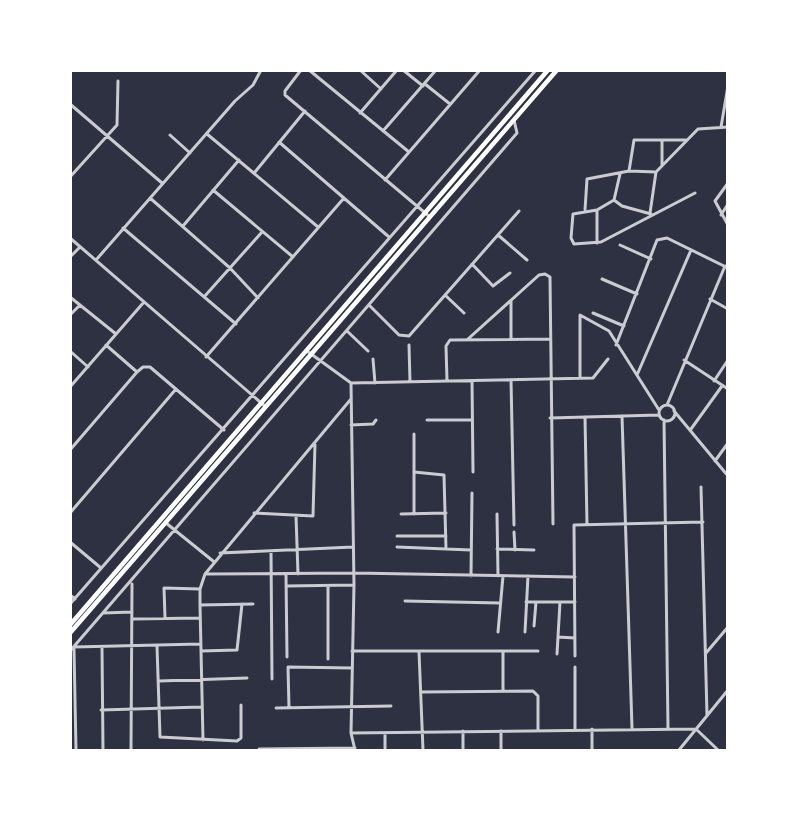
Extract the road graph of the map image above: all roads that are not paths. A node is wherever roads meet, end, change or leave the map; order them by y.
1 (261, 70) edge
2 (301, 70) edge
3 (309, 70) edge
4 (360, 70) edge
5 (397, 70) edge
6 (403, 70) edge
7 (436, 70) edge
8 (480, 70) edge
9 (536, 70) edge
10 (548, 70) edge
11 (557, 70) edge
12 (118, 81) dead end
13 (424, 85) junction
14 (728, 86) edge
15 (381, 89) junction
16 (70, 104) edge
17 (450, 104) junction
18 (727, 108) edge
19 (305, 111) junction
20 (360, 112) junction
21 (514, 120) junction
22 (721, 127) junction
23 (728, 128) edge
24 (383, 131) junction
25 (207, 134) junction
26 (107, 135) junction
27 (170, 135) dead end
28 (687, 140) junction
29 (662, 141) junction
30 (279, 142) junction
31 (409, 152) junction
32 (190, 153) junction
33 (239, 160) junction
34 (662, 165) junction
35 (629, 171) junction
36 (656, 172) junction
37 (254, 173) junction
38 (620, 174) junction
39 (70, 177) edge
40 (385, 180) junction
41 (163, 183) junction
42 (728, 183) edge
43 (213, 190) junction
44 (695, 193) dead end
45 (150, 198) junction
46 (344, 198) junction
47 (614, 200) junction
48 (728, 204) edge
49 (417, 206) junction
50 (585, 210) junction
51 (597, 210) junction
52 (519, 211) dead end
53 (651, 214) junction
54 (428, 215) junction
55 (721, 215) junction
56 (728, 225) edge
57 (183, 226) junction
58 (318, 227) junction
59 (123, 228) junction
60 (262, 232) junction
61 (498, 235) junction
62 (389, 237) junction
63 (70, 238) edge
64 (597, 243) junction
65 (620, 245) dead end
66 (80, 247) junction
67 (691, 250) junction
68 (70, 257) edge
69 (293, 257) junction
70 (651, 259) junction
71 (96, 260) junction
72 (527, 260) dead end
73 (472, 264) junction
74 (726, 267) edge
75 (230, 268) junction
76 (510, 273) dead end
77 (602, 279) dead end
78 (637, 294) junction
79 (445, 295) junction
80 (70, 297) edge
81 (204, 297) junction
82 (258, 298) junction
83 (710, 299) junction
84 (144, 301) junction
85 (511, 301) junction
86 (80, 305) junction
87 (370, 306) junction
88 (728, 309) edge
89 (464, 313) dead end
90 (593, 313) dead end
91 (70, 315) edge
92 (236, 324) junction
93 (624, 326) junction
94 (347, 332) junction
95 (116, 334) junction
96 (468, 339) junction
97 (511, 339) junction
98 (550, 339) junction
99 (106, 345) junction
100 (409, 345) dead end
101 (616, 345) junction
102 (70, 351) edge
103 (307, 351) junction
104 (368, 351) dead end
105 (312, 354) junction
106 (206, 357) junction
107 (608, 358) dead end
108 (373, 359) dead end
109 (684, 360) junction
110 (728, 360) edge
111 (321, 362) junction
112 (88, 367) junction
113 (137, 372) junction
114 (636, 376) junction
115 (580, 378) junction
116 (549, 379) junction
117 (511, 380) junction
118 (447, 381) junction
119 (472, 381) junction
120 (714, 381) junction
121 (410, 382) junction
122 (351, 383) junction
123 (375, 383) junction
124 (722, 386) junction
125 (70, 387) edge
126 (176, 389) junction
127 (728, 390) edge
128 (254, 396) junction
129 (351, 399) junction
130 (264, 405) junction
131 (667, 405) junction
132 (674, 411) junction
133 (659, 412) junction
134 (622, 416) junction
135 (585, 417) junction
136 (550, 418) junction
137 (376, 420) dead end
138 (427, 420) dead end
139 (472, 420) junction
140 (664, 420) junction
141 (351, 424) junction
142 (691, 429) junction
143 (224, 430) junction
144 (414, 434) dead end
145 (728, 443) edge
146 (315, 444) junction
147 (70, 450) edge
148 (715, 461) junction
149 (414, 472) junction
150 (473, 472) dead end
151 (728, 476) edge
152 (701, 487) dead end
153 (472, 493) dead end
154 (70, 513) edge
155 (254, 513) junction
156 (446, 513) junction
157 (401, 514) dead end
158 (414, 514) junction
159 (497, 514) dead end
160 (296, 516) junction
161 (162, 518) junction
162 (703, 522) junction
163 (665, 523) junction
164 (167, 524) junction
165 (552, 524) dead end
166 (627, 524) junction
167 (514, 525) dead end
168 (587, 525) junction
169 (174, 532) junction
170 (514, 532) dead end
171 (397, 536) dead end
172 (446, 536) junction
173 (70, 542) edge
174 (353, 547) junction
175 (397, 547) dead end
176 (446, 549) junction
177 (497, 549) junction
178 (297, 550) junction
179 (471, 550) junction
180 (514, 550) junction
181 (534, 550) dead end
182 (272, 551) junction
183 (220, 553) junction
184 (213, 561) junction
185 (101, 568) junction
186 (354, 573) junction
187 (205, 574) junction
188 (273, 574) junction
189 (298, 574) junction
190 (286, 575) junction
191 (471, 576) junction
192 (498, 576) junction
193 (503, 576) junction
194 (528, 576) junction
195 (575, 577) junction
196 (132, 582) junction
197 (328, 585) junction
198 (354, 585) junction
199 (286, 586) junction
200 (200, 589) junction
201 (70, 595) edge
202 (75, 599) junction
203 (405, 601) dead end
204 (526, 602) junction
205 (536, 602) junction
206 (560, 602) junction
207 (575, 602) junction
208 (500, 603) junction
209 (70, 604) edge
210 (242, 604) junction
211 (253, 604) dead end
212 (200, 605) junction
213 (132, 612) junction
214 (104, 613) junction
215 (165, 618) junction
216 (200, 618) junction
217 (132, 619) junction
218 (70, 625) edge
219 (534, 626) dead end
220 (728, 627) edge
221 (498, 632) dead end
222 (525, 632) dead end
223 (70, 633) edge
224 (558, 637) junction
225 (575, 638) junction
226 (200, 645) junction
227 (157, 646) junction
228 (74, 647) junction
229 (130, 647) junction
230 (102, 648) junction
231 (70, 651) edge
232 (201, 651) junction
233 (352, 651) junction
234 (503, 651) junction
235 (538, 651) dead end
236 (419, 652) junction
237 (557, 654) dead end
238 (705, 654) junction
239 (575, 656) dead end
240 (287, 657) dead end
241 (328, 659) dead end
242 (575, 667) dead end
243 (352, 668) junction
244 (201, 678) junction
245 (247, 678) dead end
246 (272, 679) dead end
247 (159, 681) junction
248 (728, 690) edge
249 (503, 691) junction
250 (72, 692) edge
251 (421, 692) junction
252 (241, 705) dead end
253 (391, 706) dead end
254 (201, 707) junction
255 (351, 707) junction
256 (158, 708) junction
257 (276, 708) dead end
258 (289, 708) junction
259 (129, 709) junction
260 (101, 710) junction
261 (707, 715) junction
262 (632, 728) junction
263 (668, 728) junction
264 (592, 729) junction
265 (696, 729) junction
266 (538, 730) junction
267 (575, 730) junction
268 (463, 731) junction
269 (501, 731) junction
270 (423, 732) junction
271 (351, 733) junction
272 (385, 733) junction
273 (203, 740) junction
274 (259, 749) edge
275 (355, 749) edge
276 (76, 750) edge
277 (102, 750) edge
278 (131, 750) edge
279 (385, 750) edge
280 (423, 750) edge
281 (463, 750) edge
282 (501, 750) edge
283 (592, 750) edge
284 (679, 750) edge
285 (718, 750) edge

1 - 25 street
2 - 19 street
3 - 20 street
4 - 15 street
5 - 15 street
6 - 13 street
7 - 13 street
8 - 17 street
9 - 49 street
10 - 54 main road
11 - 21 main road
12 - 26 street
13 - 17 street
13 - 24 street
14 - 18 street
15 - 20 street
16 - 26 street
17 - 31 street
18 - 22 street
19 - 30 street
19 - 40 street
20 - 24 street
21 - 54 main road
21 - 87 street
22 - 23 street
22 - 28 street
24 - 31 street
25 - 32 street
25 - 33 street
26 - 39 street
26 - 41 street
27 - 32 street
28 - 29 street
28 - 34 street
29 - 34 street
29 - 35 street
30 - 37 street
30 - 46 street
31 - 40 street
32 - 41 street
33 - 37 street
33 - 43 street
34 - 36 street
35 - 36 street
35 - 38 street
36 - 53 street
37 - 58 street
38 - 47 street
38 - 50 street
40 - 49 street
41 - 45 street
42 - 55 street
43 - 57 street
43 - 60 street
44 - 53 street
45 - 57 street
45 - 59 street
46 - 58 street
46 - 62 street
47 - 51 street
47 - 53 street
48 - 55 street
49 - 54 street
49 - 62 street
50 - 51 street
50 - 64 street
51 - 64 street
52 - 61 street
53 - 64 street
54 - 103 main road
54 - 105 main road
55 - 56 street
57 - 75 street
58 - 69 street
59 - 71 street
59 - 81 street
60 - 69 street
60 - 75 street
61 - 72 street
61 - 73 street
62 - 128 street
63 - 66 street
65 - 70 street
66 - 68 street
66 - 71 street
67 - 70 street
67 - 74 street
67 - 114 street
69 - 82 street
70 - 78 street
71 - 84 street
73 - 76 street
73 - 79 street
74 - 83 street
75 - 81 street
75 - 82 street
77 - 78 street
78 - 93 street
79 - 87 street
79 - 89 street
80 - 86 street
81 - 92 street
82 - 92 street
83 - 88 street
83 - 109 street
84 - 95 street
84 - 106 street
85 - 96 street
85 - 97 street
85 - 98 street
86 - 91 street
86 - 95 street
87 - 94 street
90 - 93 street
92 - 106 street
93 - 101 street
94 - 104 street
94 - 111 street
95 - 99 street
96 - 97 street
96 - 118 street
97 - 98 street
98 - 116 street
99 - 112 street
99 - 113 street
100 - 121 street
101 - 114 street
101 - 115 street
102 - 112 street
103 - 105 street
103 - 130 main road
105 - 111 street
105 - 130 main road
106 - 128 street
107 - 115 street
108 - 123 street
109 - 120 street
109 - 131 street
110 - 120 street
111 - 122 street
111 - 169 street
112 - 125 street
113 - 126 street
113 - 147 street
114 - 133 street
115 - 116 street
116 - 117 street
116 - 136 street
117 - 119 street
117 - 167 street
118 - 119 street
118 - 121 street
119 - 139 street
120 - 124 street
121 - 123 street
122 - 123 street
122 - 129 street
124 - 127 street
124 - 142 street
126 - 143 street
126 - 154 street
128 - 130 street
128 - 143 street
129 - 141 street
129 - 146 street
130 - 161 main road
130 - 164 main road
131 - 132 street
131 - 133 street
132 - 140 street
132 - 142 street
133 - 134 street
133 - 140 street
134 - 135 street
134 - 166 street
135 - 136 street
135 - 168 street
136 - 165 street
137 - 141 street
138 - 139 street
139 - 150 street
140 - 163 street
141 - 174 street
142 - 148 street
143 - 185 street
144 - 149 street
145 - 148 street
146 - 155 street
146 - 160 street
148 - 151 street
149 - 156 street
149 - 158 street
152 - 162 street
153 - 179 street
155 - 160 street
155 - 183 street
156 - 158 street
156 - 172 street
157 - 158 street
159 - 177 street
160 - 178 street
161 - 164 street
161 - 218 main road
162 - 163 street
162 - 238 street
163 - 166 street
163 - 263 street
164 - 169 street
164 - 223 main road
166 - 168 street
166 - 262 street
168 - 195 street
169 - 184 street
169 - 196 street
170 - 180 street
171 - 172 street
172 - 176 street
173 - 185 street
174 - 178 street
174 - 186 street
175 - 176 street
176 - 179 street
177 - 180 street
177 - 192 street
178 - 182 street
178 - 189 street
179 - 191 street
180 - 181 street
182 - 183 street
182 - 188 street
183 - 184 street
184 - 187 street
185 - 202 street
186 - 189 street
186 - 191 street
186 - 198 street
187 - 188 street
187 - 200 street
188 - 190 street
188 - 246 street
189 - 190 street
190 - 199 street
191 - 192 street
192 - 193 street
193 - 194 street
193 - 208 street
194 - 195 street
194 - 204 street
195 - 207 street
196 - 213 street
196 - 214 street
197 - 198 street
197 - 199 street
197 - 241 street
198 - 233 street
199 - 240 street
200 - 212 street
200 - 215 street
201 - 202 street
202 - 209 street
203 - 208 street
204 - 205 street
204 - 222 street
205 - 206 street
205 - 219 street
206 - 207 street
206 - 224 street
207 - 225 street
208 - 221 street
210 - 211 street
210 - 212 street
210 - 232 street
212 - 216 street
213 - 214 street
213 - 217 street
214 - 228 street
215 - 216 street
215 - 217 street
216 - 226 street
217 - 229 street
220 - 238 street
224 - 225 street
224 - 237 street
225 - 239 street
226 - 227 street
226 - 232 street
227 - 229 street
227 - 247 street
228 - 230 street
228 - 231 street
228 - 250 street
229 - 230 street
229 - 259 street
230 - 260 street
232 - 244 street
233 - 236 street
233 - 243 street
234 - 235 street
234 - 236 street
234 - 249 street
236 - 251 street
238 - 261 street
242 - 267 street
243 - 255 street
243 - 258 street
244 - 245 street
244 - 247 street
244 - 254 street
247 - 256 street
248 - 261 street
249 - 251 street
249 - 266 street
250 - 276 street
251 - 270 street
252 - 273 street
253 - 255 street
254 - 256 street
254 - 273 street
255 - 258 street
255 - 271 street
256 - 259 street
256 - 273 street
257 - 258 street
259 - 260 street
259 - 278 street
260 - 277 street
261 - 265 street
262 - 263 street
262 - 264 street
263 - 265 street
264 - 267 street
264 - 283 street
265 - 284 street
265 - 285 street
266 - 267 street
266 - 269 street
268 - 269 street
268 - 270 street
268 - 281 street
269 - 282 street
270 - 272 street
270 - 280 street
271 - 272 street
271 - 275 street
272 - 279 street
274 - 275 street

